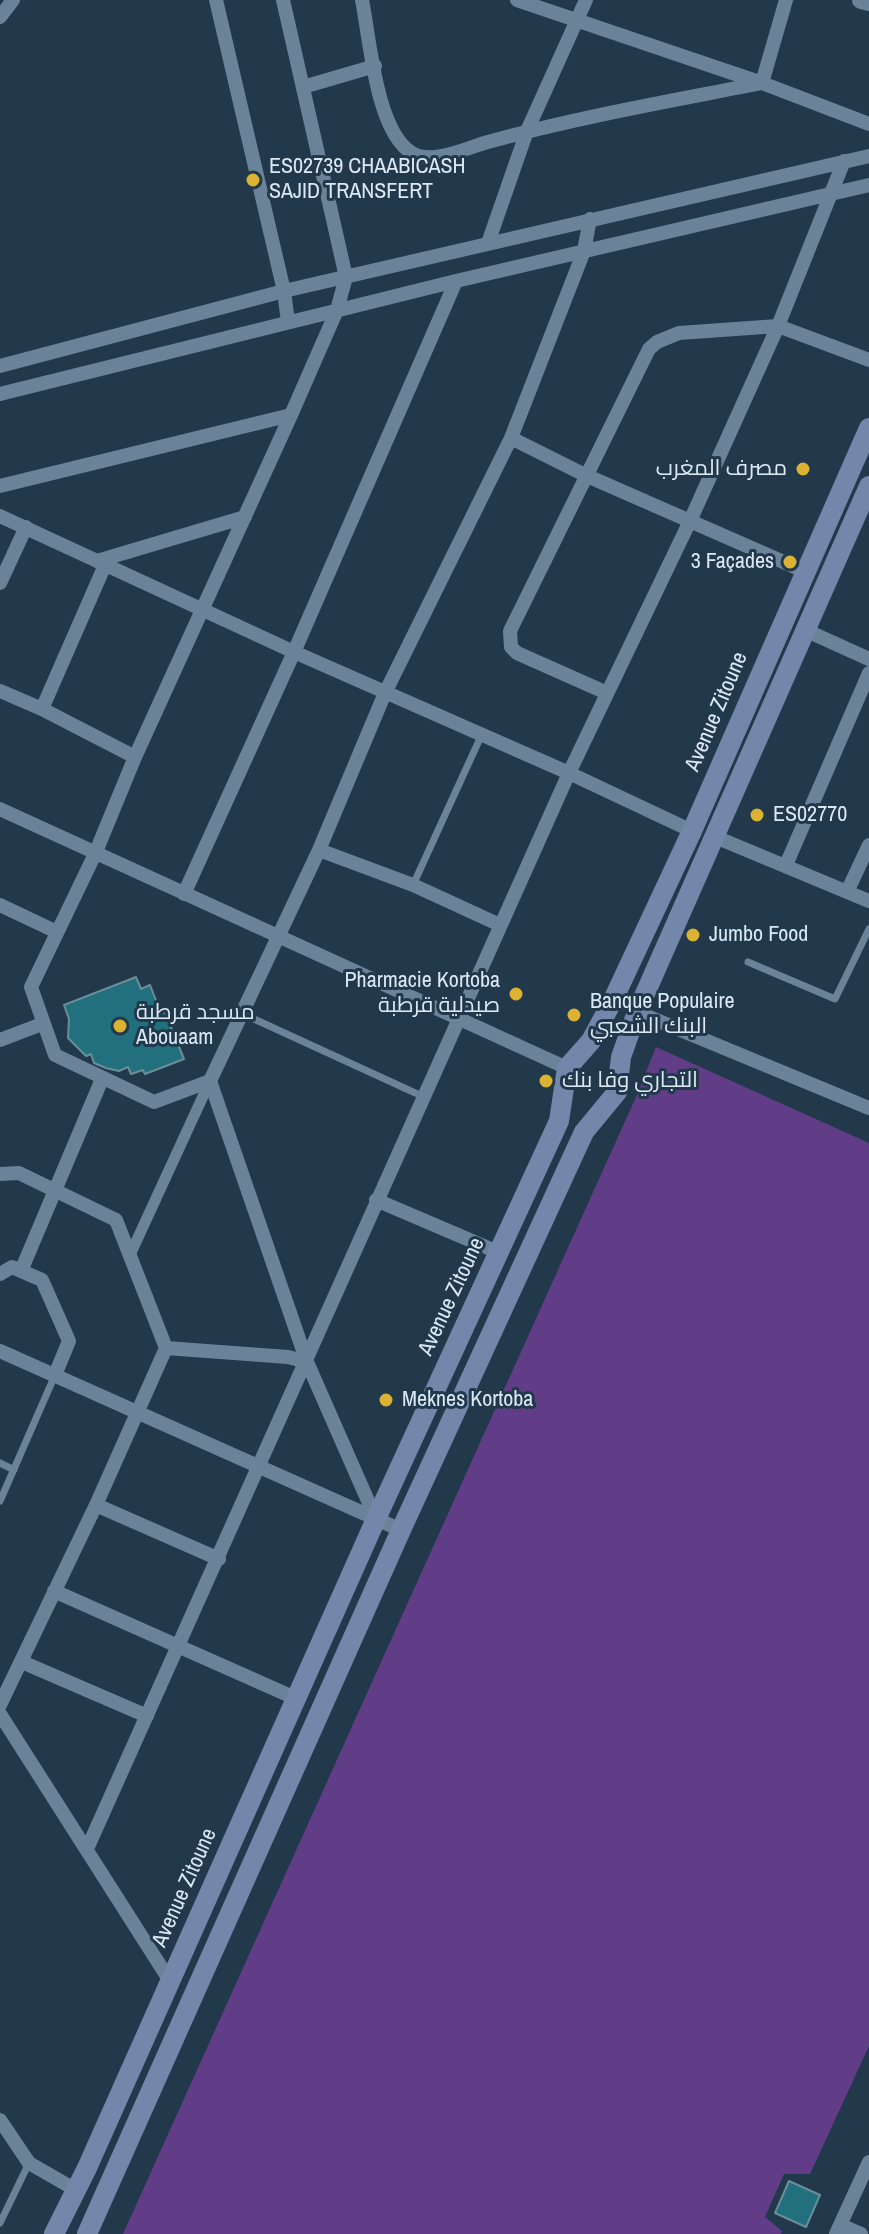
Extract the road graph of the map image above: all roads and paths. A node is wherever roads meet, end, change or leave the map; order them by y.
1 (13, 0) edge
2 (216, 0) edge
3 (283, 0) edge
4 (362, 0) edge
5 (517, 0) edge
6 (586, 0) edge
7 (786, 0) edge
8 (861, 0) edge
9 (869, 2) edge
10 (0, 17) edge
11 (577, 19) junction
12 (375, 66) junction
13 (762, 83) junction
14 (303, 87) junction
15 (869, 124) edge
16 (527, 131) junction
17 (869, 156) edge
18 (844, 161) junction
19 (869, 185) edge
20 (830, 193) junction
21 (590, 219) junction
22 (488, 243) junction
23 (584, 251) junction
24 (346, 277) junction
25 (456, 281) junction
26 (284, 291) junction
27 (337, 310) junction
28 (288, 322) junction
29 (778, 326) junction
30 (869, 360) edge
31 (0, 366) edge
32 (0, 394) edge
33 (291, 415) junction
34 (869, 428) edge
35 (511, 438) junction
36 (585, 475) junction
37 (0, 486) edge
38 (869, 486) edge
39 (0, 516) edge
40 (245, 517) junction
41 (690, 521) junction
42 (26, 527) junction
43 (101, 563) junction
44 (804, 571) junction
45 (0, 583) edge
46 (203, 610) junction
47 (805, 630) junction
48 (294, 652) junction
49 (869, 659) edge
50 (869, 673) edge
51 (0, 691) edge
52 (385, 693) junction
53 (607, 693) junction
54 (42, 709) junction
55 (482, 734) junction
56 (135, 757) junction
57 (569, 773) junction
58 (0, 809) edge
59 (692, 831) junction
60 (713, 836) junction
61 (869, 845) edge
62 (319, 850) junction
63 (95, 854) junction
64 (786, 865) junction
65 (413, 885) junction
66 (847, 892) junction
67 (184, 894) junction
68 (869, 901) edge
69 (0, 905) edge
70 (500, 925) junction
71 (869, 929) edge
72 (57, 932) junction
73 (278, 937) junction
74 (858, 952) junction
75 (869, 956) edge
76 (748, 962) dead end
77 (637, 1012) junction
78 (241, 1013) junction
79 (459, 1019) junction
80 (42, 1024) junction
81 (1, 1041) edge
82 (570, 1070) junction
83 (620, 1074) junction
84 (102, 1079) junction
85 (210, 1081) junction
86 (424, 1097) junction
87 (611, 1100) junction
88 (869, 1108) edge
89 (0, 1174) edge
90 (53, 1190) junction
91 (376, 1200) junction
92 (500, 1253) junction
93 (130, 1255) junction
94 (21, 1271) junction
95 (0, 1274) edge
96 (166, 1348) junction
97 (0, 1351) edge
98 (307, 1362) junction
99 (55, 1375) junction
100 (137, 1411) junction
101 (0, 1463) edge
102 (259, 1466) junction
103 (14, 1470) junction
104 (0, 1501) edge
105 (96, 1505) junction
106 (376, 1519) junction
107 (401, 1530) junction
108 (219, 1559) junction
109 (54, 1591) junction
110 (178, 1647) junction
111 (22, 1662) junction
112 (295, 1698) junction
113 (0, 1705) edge
114 (0, 1714) edge
115 (147, 1716) junction
116 (87, 1849) junction
117 (170, 1981) junction
118 (0, 2120) edge
119 (869, 2162) edge
120 (29, 2163) junction
121 (76, 2190) junction
122 (0, 2223) edge
123 (838, 2230) edge
124 (54, 2234) edge
125 (87, 2234) edge
126 (861, 2234) edge

1 - 10 street
2 - 26 street
3 - 14 street
4 - 12 street
5 - 11 street
6 - 11 street
7 - 13 street
8 - 9 street
11 - 13 street
11 - 16 street
12 - 14 street
12 - 16 street
13 - 15 street
13 - 16 street
14 - 24 street
16 - 22 street
17 - 18 street
18 - 20 street
18 - 21 street
19 - 20 street
20 - 23 street
20 - 29 street
21 - 22 street
21 - 23 street
22 - 24 street
23 - 25 street
23 - 35 street
24 - 26 street
24 - 27 street
25 - 27 street
25 - 48 street
26 - 28 street
26 - 31 street
27 - 28 street
27 - 33 street
28 - 32 street
29 - 30 street
29 - 36 street
29 - 41 street
33 - 37 street
33 - 40 street
34 - 44 main road, Avenue Zitoune
35 - 36 street
35 - 52 street
36 - 41 street
36 - 53 street
38 - 47 main road, Avenue Zitoune
39 - 42 street
40 - 43 street
40 - 46 street
41 - 44 street
41 - 53 street
42 - 43 street
42 - 45 street
43 - 46 street
43 - 54 street
44 - 59 main road, Avenue Zitoune
46 - 48 street
46 - 56 street
47 - 49 street
47 - 60 main road, Avenue Zitoune
48 - 52 street
48 - 67 street
50 - 64 street
51 - 54 street
52 - 55 street
52 - 62 street
53 - 57 street
54 - 56 street
55 - 57 street
55 - 65 lane
56 - 63 street
57 - 59 street
57 - 70 street
58 - 63 street
59 - 82 main road, Avenue Zitoune
60 - 64 street
60 - 77 main road, Avenue Zitoune
61 - 66 street
62 - 65 street
62 - 73 street
63 - 67 street
63 - 72 street
64 - 66 street
65 - 70 street
66 - 68 street
67 - 73 street
69 - 72 street
70 - 79 street
71 - 74 lane
72 - 80 street
73 - 78 street
73 - 79 street
74 - 75 lane
74 - 76 lane
77 - 83 main road, Avenue Zitoune
77 - 88 street
78 - 85 street
78 - 86 lane
79 - 82 street
79 - 86 street
80 - 81 street
80 - 84 street
82 - 83 main road
82 - 87 main road
82 - 92 main road, Avenue Zitoune
83 - 87 main road, Avenue Zitoune
84 - 85 street
84 - 90 street
85 - 93 street
85 - 98 street
86 - 91 street
87 - 107 main road, Avenue Zitoune
89 - 90 street
90 - 93 street
90 - 94 street
91 - 92 street
91 - 98 street
92 - 106 main road, Avenue Zitoune
93 - 96 street
94 - 95 street
94 - 99 street
96 - 98 street
96 - 100 street
97 - 99 street
98 - 102 street
98 - 106 street
99 - 100 street
99 - 103 lane
100 - 102 street
100 - 105 street
101 - 103 lane
102 - 106 street
102 - 108 street
103 - 104 lane
105 - 108 street
105 - 109 street
106 - 107 street
106 - 112 main road, Avenue Zitoune
107 - 125 main road, Avenue Zitoune
108 - 110 street
109 - 110 street
109 - 111 street
110 - 112 street
110 - 115 street
111 - 113 street
111 - 115 street
112 - 117 main road, Avenue Zitoune
114 - 116 street
115 - 116 street
116 - 117 street
117 - 121 main road, Avenue Zitoune
118 - 120 street
119 - 123 street
120 - 121 street
120 - 122 lane
121 - 124 main road, Avenue Zitoune
123 - 126 street

